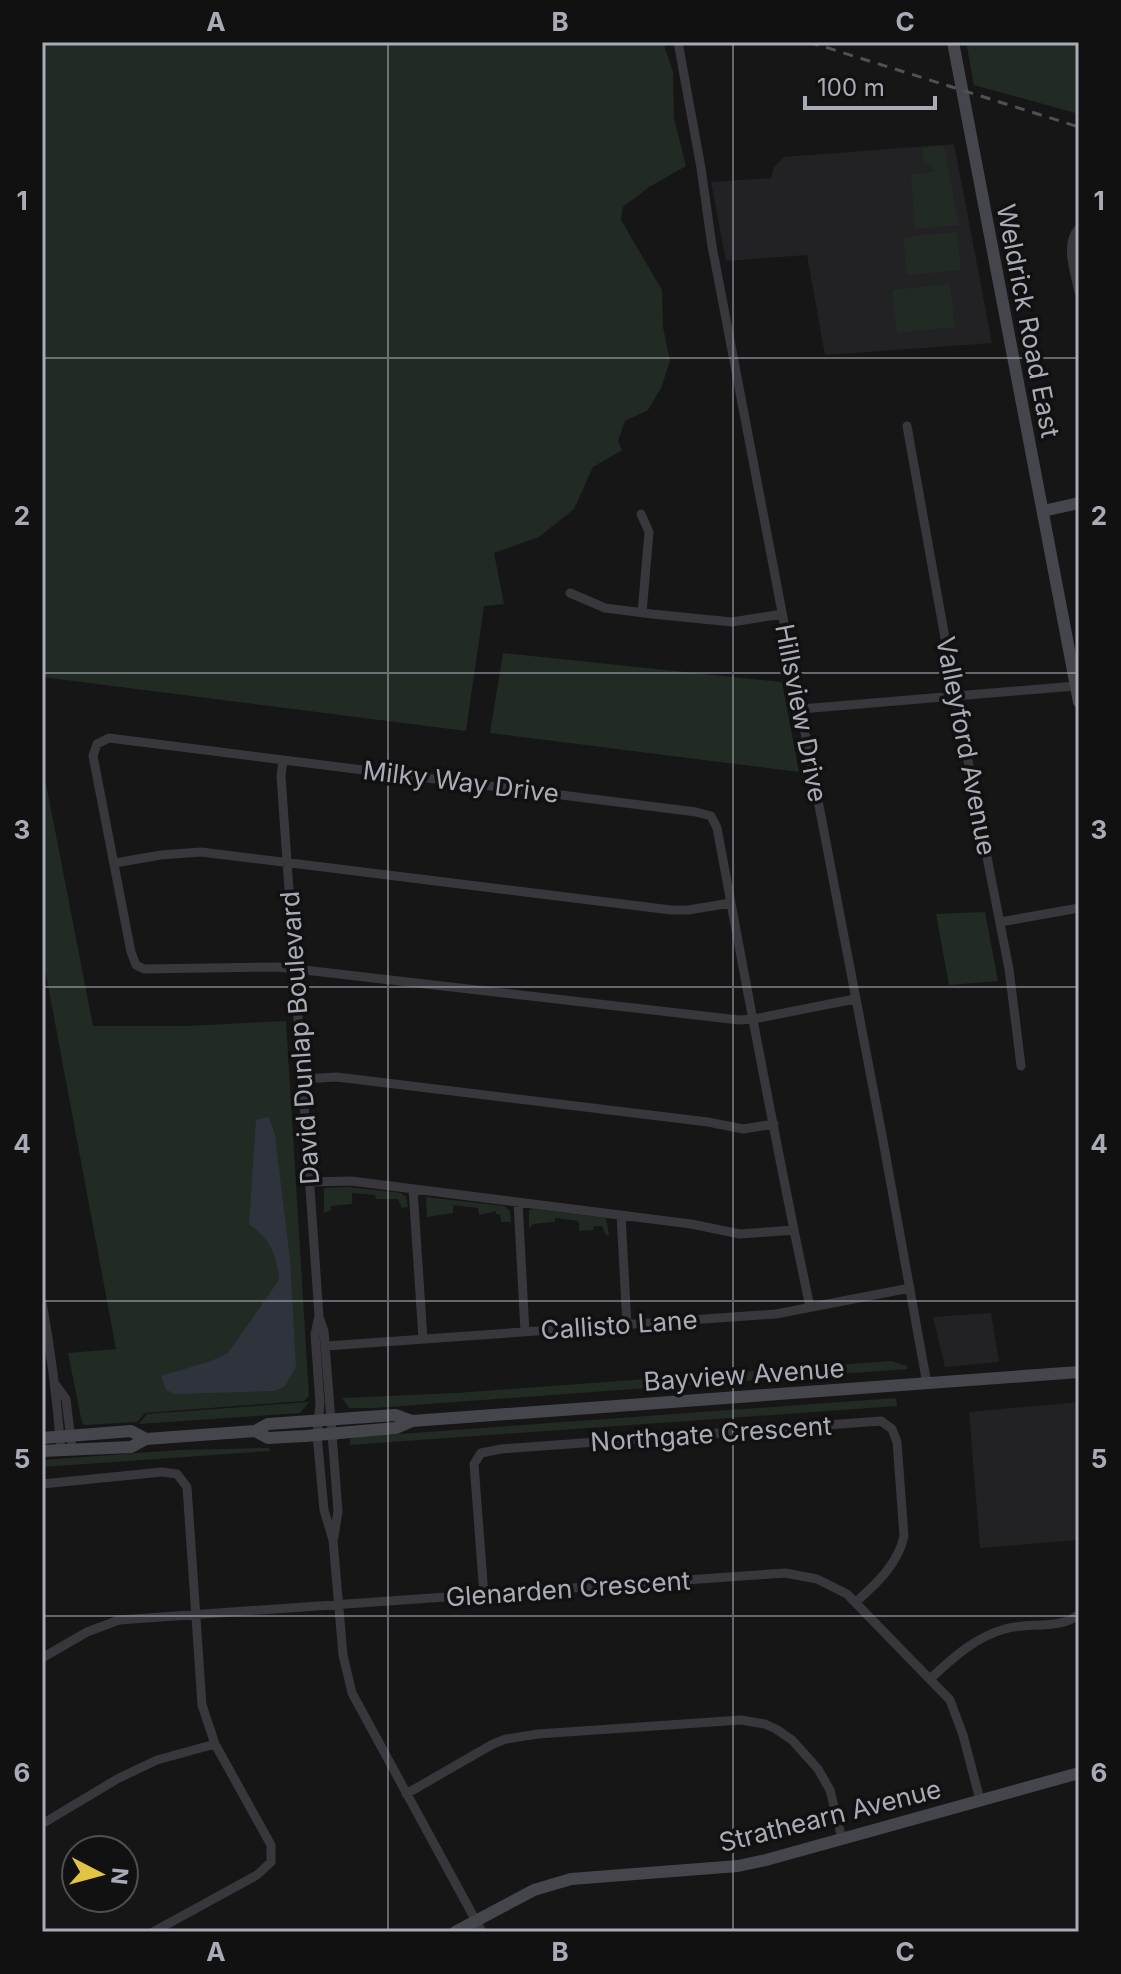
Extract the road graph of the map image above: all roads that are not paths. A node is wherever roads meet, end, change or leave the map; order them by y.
1 (678, 42) edge
2 (953, 42) edge
3 (1079, 228) edge
4 (1079, 292) edge
5 (907, 426) dead end
6 (1079, 503) edge
7 (1043, 511) junction
8 (641, 514) dead end
9 (570, 593) dead end
10 (642, 613) junction
11 (782, 614) junction
12 (1076, 686) junction
13 (956, 695) junction
14 (1079, 702) edge
15 (801, 709) junction
16 (283, 760) junction
17 (115, 863) junction
18 (288, 863) junction
19 (731, 903) junction
20 (1079, 908) edge
21 (1000, 922) junction
22 (295, 969) junction
23 (855, 999) junction
24 (754, 1019) junction
25 (1021, 1066) dead end
26 (303, 1079) junction
27 (774, 1124) junction
28 (310, 1182) junction
29 (413, 1189) junction
30 (518, 1202) junction
31 (621, 1215) junction
32 (794, 1230) junction
33 (910, 1288) junction
34 (42, 1302) edge
35 (810, 1307) junction
36 (319, 1316) junction
37 (627, 1325) junction
38 (525, 1332) junction
39 (423, 1339) junction
40 (326, 1346) junction
41 (46, 1350) edge
42 (1079, 1372) edge
43 (927, 1384) junction
44 (332, 1419) junction
45 (318, 1420) junction
46 (412, 1421) junction
47 (255, 1431) junction
48 (333, 1433) junction
49 (317, 1435) junction
50 (42, 1438) edge
51 (66, 1443) junction
52 (42, 1451) edge
53 (42, 1484) edge
54 (333, 1540) junction
55 (484, 1595) junction
56 (856, 1602) junction
57 (339, 1606) junction
58 (196, 1617) junction
59 (1077, 1621) edge
60 (42, 1658) edge
61 (931, 1678) junction
62 (215, 1744) junction
63 (1079, 1773) edge
64 (406, 1794) junction
65 (980, 1800) junction
66 (42, 1824) edge
67 (842, 1839) junction
68 (478, 1926) edge
69 (153, 1932) edge
70 (455, 1932) edge

1 - 11 street, Hillsview Drive
2 - 7 street, Weldrick Road East
3 - 4 street
5 - 13 street, Valleyford Avenue
6 - 7 street
7 - 12 street, Weldrick Road East
8 - 10 street
9 - 10 street
10 - 11 street
11 - 15 street, Hillsview Drive
12 - 13 street
12 - 14 street, Weldrick Road East
13 - 15 street
13 - 21 street, Valleyford Avenue
15 - 23 street, Hillsview Drive
16 - 17 street, Milky Way Drive
16 - 18 street, David Dunlap Boulevard
16 - 19 street, Milky Way Drive
17 - 18 street
17 - 22 street, Milky Way Drive
18 - 19 street
18 - 22 street, David Dunlap Boulevard
19 - 24 street, Milky Way Drive
20 - 21 street
21 - 25 street, Valleyford Avenue
22 - 24 street
22 - 26 street, David Dunlap Boulevard
23 - 24 street
23 - 33 street, Hillsview Drive
24 - 27 street, Milky Way Drive
26 - 27 street
26 - 28 street, David Dunlap Boulevard
27 - 32 street, Milky Way Drive
28 - 29 street
28 - 36 street, David Dunlap Boulevard
29 - 30 street
29 - 39 street
30 - 31 street
30 - 38 street
31 - 32 street
31 - 37 street
32 - 35 street, Milky Way Drive
33 - 35 street, Callisto Lane
33 - 43 street, Hillsview Drive
34 - 41 street
35 - 37 street, Callisto Lane
36 - 40 street, David Dunlap Boulevard
36 - 45 street, David Dunlap Boulevard
37 - 38 street, Callisto Lane
38 - 39 street, Callisto Lane
39 - 40 street, Callisto Lane
40 - 44 street, David Dunlap Boulevard
41 - 51 street
42 - 43 street, Bayview Avenue
43 - 46 street, Bayview Avenue
44 - 45 street, Bayview Avenue
44 - 46 street, Bayview Avenue
44 - 48 street, David Dunlap Boulevard
45 - 47 street, Bayview Avenue
45 - 49 street, David Dunlap Boulevard
46 - 48 street, Bayview Avenue
47 - 49 street, Bayview Avenue
47 - 51 street, Bayview Avenue
48 - 49 street, Bayview Avenue
48 - 54 street, David Dunlap Boulevard
49 - 54 street, David Dunlap Boulevard
50 - 51 street, Bayview Avenue
51 - 52 street, Bayview Avenue
53 - 58 street
54 - 57 street
55 - 56 street, Glenarden Crescent
55 - 56 street, Northgate Crescent
55 - 57 street, Glenarden Crescent
56 - 61 street, Glenarden Crescent
57 - 58 street, Glenarden Crescent
57 - 64 street
58 - 60 street, Glenarden Crescent
58 - 62 street
59 - 61 street
61 - 65 street, Glenarden Crescent
62 - 66 street
62 - 69 street
63 - 65 street, Strathearn Avenue
64 - 67 street
64 - 68 street
65 - 67 street, Strathearn Avenue
67 - 68 street, Strathearn Avenue
68 - 70 street, Strathearn Avenue

